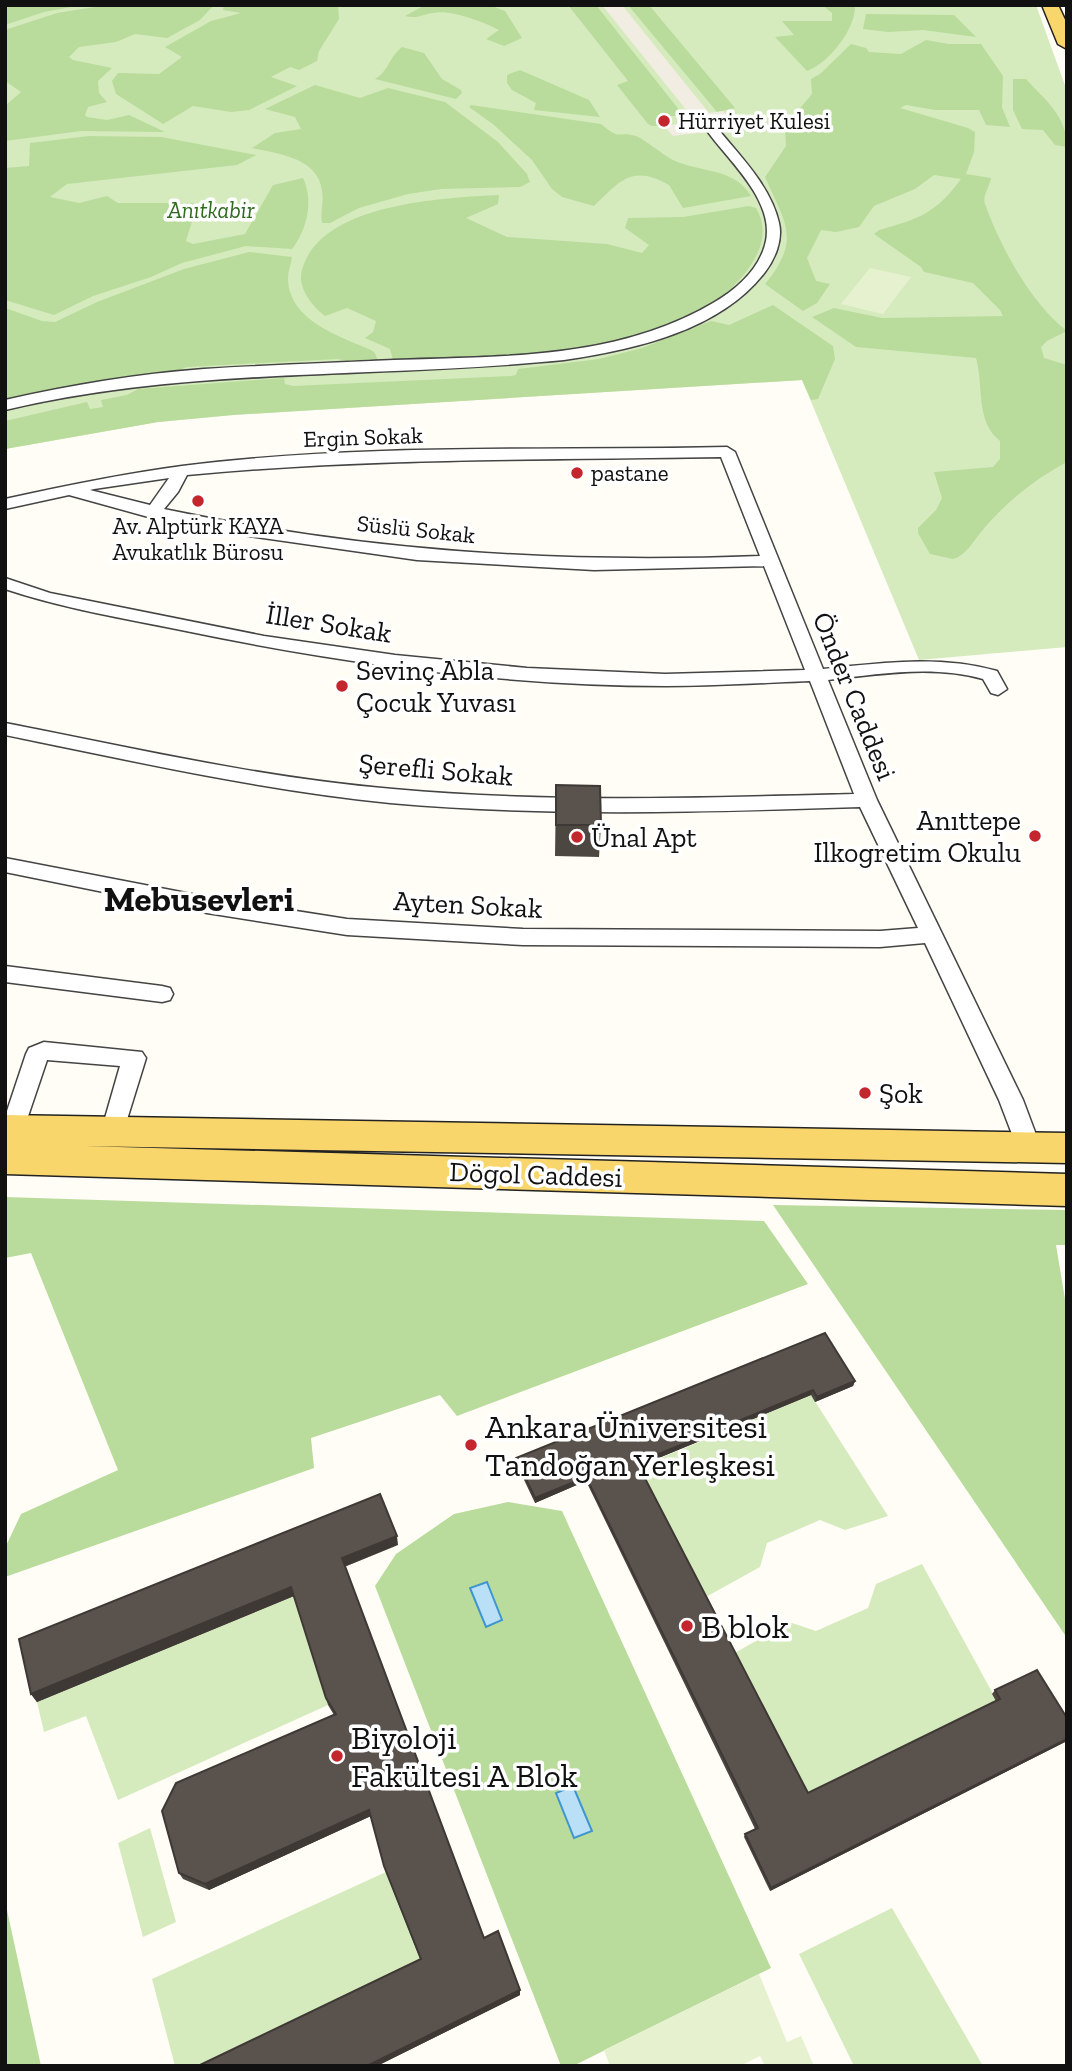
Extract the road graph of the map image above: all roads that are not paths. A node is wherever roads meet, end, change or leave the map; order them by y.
1 (1050, 5) edge
2 (1067, 44) edge
3 (714, 132) dead end
4 (5, 405) edge
5 (727, 452) joint
6 (181, 471) junction
7 (64, 488) junction
8 (5, 503) edge
9 (152, 513) junction
10 (770, 561) junction
11 (5, 583) edge
12 (818, 675) junction
13 (998, 689) dead end
14 (5, 729) edge
15 (867, 800) junction
16 (5, 865) edge
17 (933, 934) junction
18 (5, 974) edge
19 (162, 994) dead end
20 (113, 1132) junction
21 (8, 1140) edge
22 (1029, 1148) junction
23 (1067, 1148) edge
24 (1067, 1190) edge

1 - 2 main road
3 - 4 street
5 - 6 street, Ergin Sokak
5 - 10 street, Önder Caddesi
6 - 7 street, Ergin Sokak
6 - 9 street
7 - 8 street, Ergin Sokak
7 - 9 street, Süslü Sokak
9 - 10 street, Süslü Sokak
10 - 12 street, Önder Caddesi
11 - 12 street, İller Sokak
12 - 13 street, İller Sokak
12 - 15 street, Önder Caddesi
14 - 15 street, Şerefli Sokak
15 - 17 street, Önder Caddesi
16 - 17 street, Ayten Sokak
17 - 22 street, Önder Caddesi
18 - 19 street
20 - 21 main road, Dögol Caddesi
20 - 21 street
20 - 22 main road, Dögol Caddesi
21 - 24 main road, Dögol Caddesi
22 - 23 main road, Dögol Caddesi

